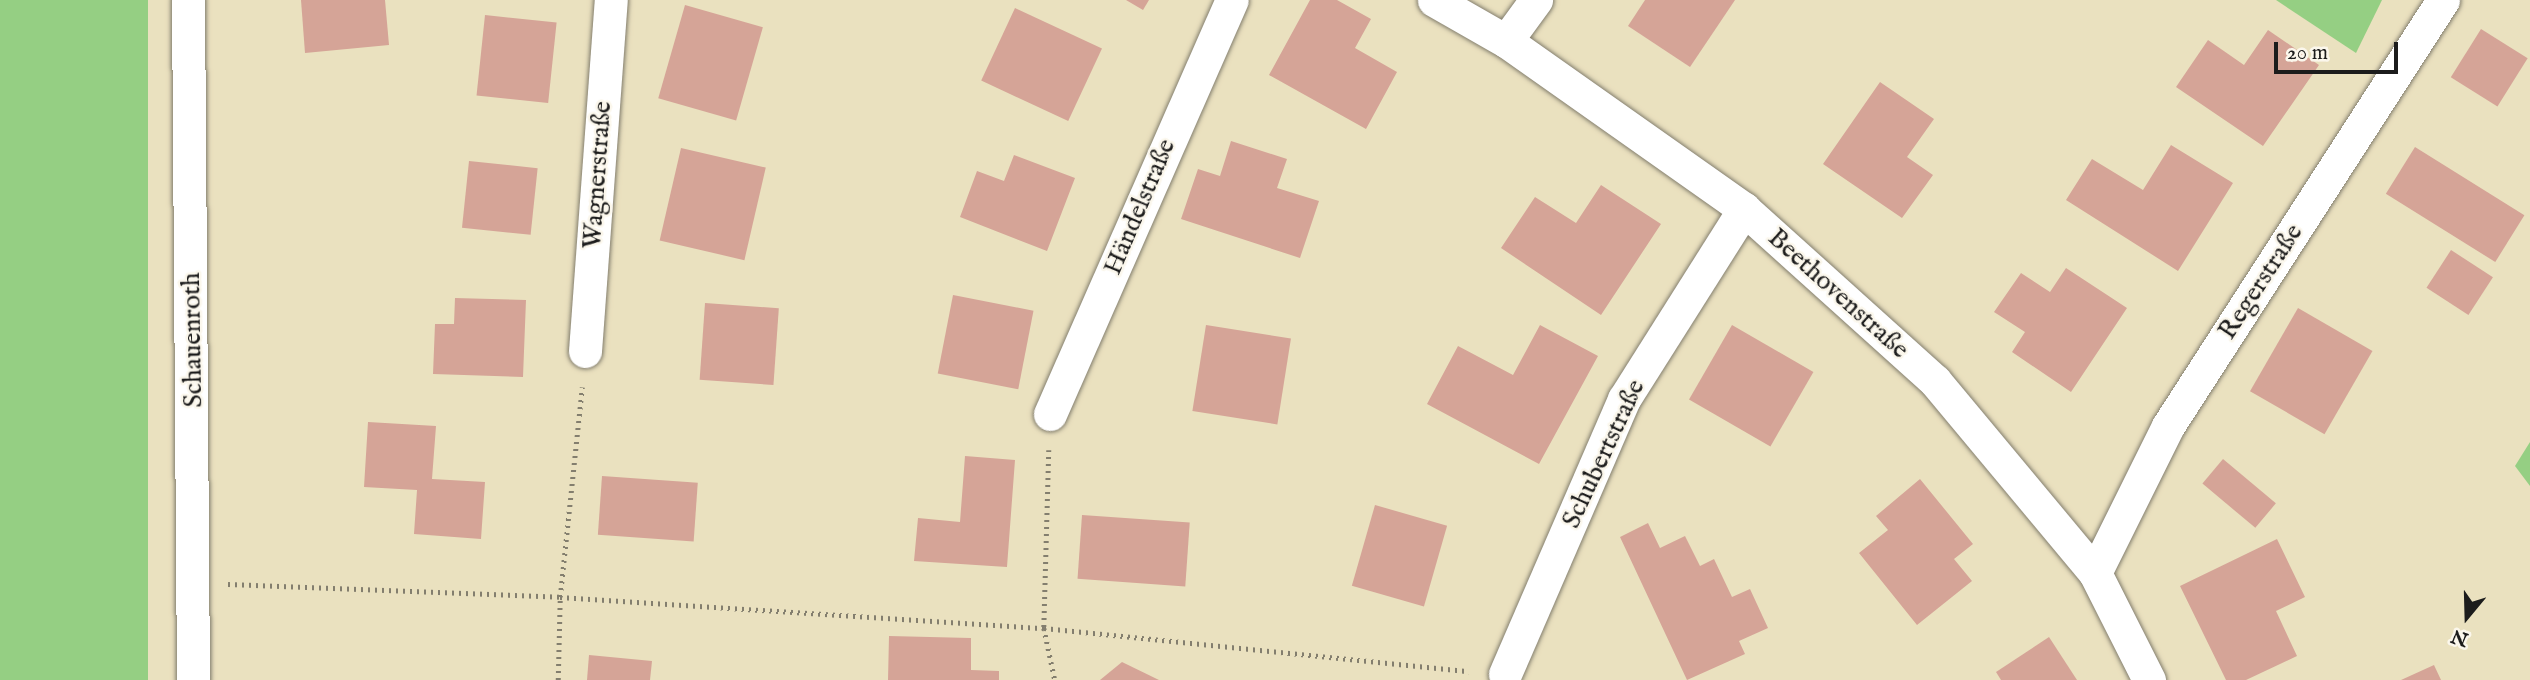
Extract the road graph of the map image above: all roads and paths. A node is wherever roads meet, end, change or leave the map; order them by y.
1 (188, 0) edge
2 (611, 0) edge
3 (1232, 0) edge
4 (1434, 0) edge
5 (1536, 0) edge
6 (2443, 0) edge
7 (1506, 41) junction
8 (1744, 209) junction
9 (585, 351) joint
10 (1050, 414) joint
11 (2095, 572) junction
12 (195, 583) junction
13 (559, 597) junction
14 (1044, 628) junction
15 (1506, 674) joint
16 (193, 680) edge
17 (558, 680) edge
18 (1055, 680) edge
19 (2149, 680) edge

1 - 12 street, Schauenroth
2 - 9 street, Wagnerstraße
3 - 10 street, Händelstraße
4 - 7 street, Beethovenstraße
5 - 7 street
6 - 11 street, Regerstraße
7 - 8 street, Beethovenstraße
8 - 11 street, Beethovenstraße
8 - 15 street, Schubertstraße
9 - 13 path
10 - 14 path
11 - 19 street, Beethovenstraße
12 - 13 path
12 - 16 street, Schauenroth
13 - 14 path
13 - 17 path
14 - 15 path
14 - 18 path

